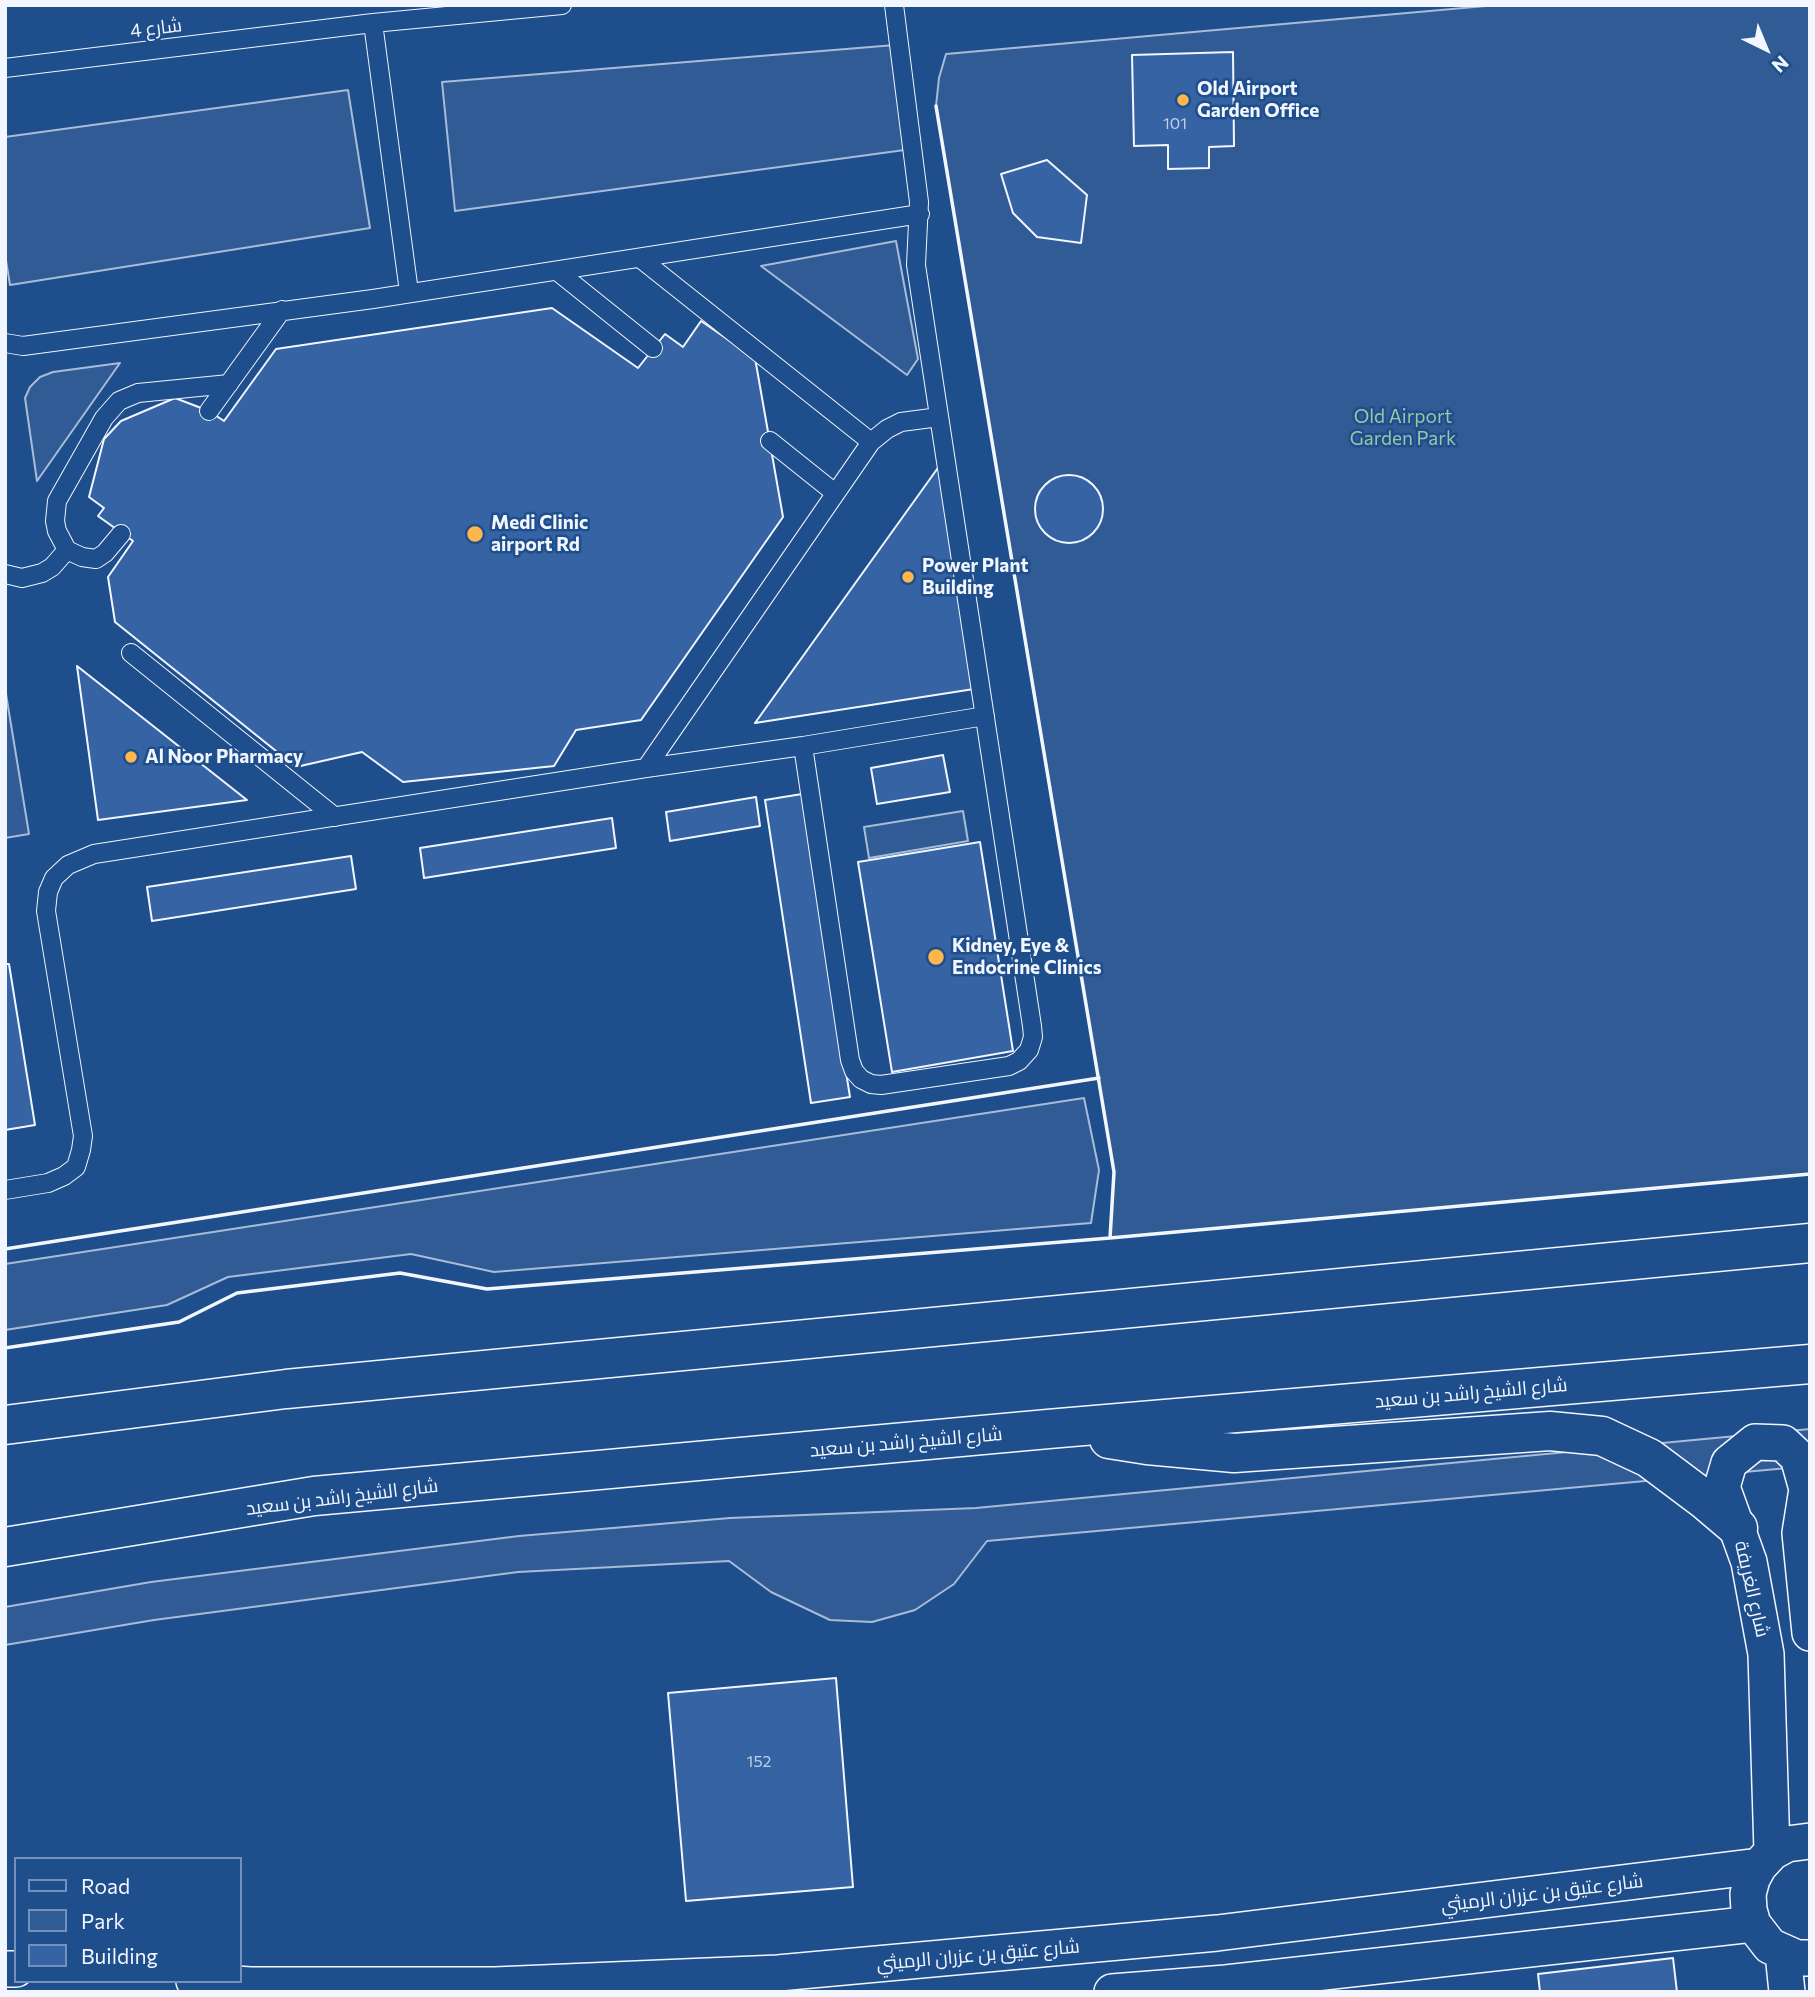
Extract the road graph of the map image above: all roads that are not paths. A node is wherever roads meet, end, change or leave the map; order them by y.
1 (562, 5) edge
2 (894, 5) edge
3 (373, 23) junction
4 (5, 68) edge
5 (920, 214) junction
6 (641, 259) junction
7 (557, 271) junction
8 (409, 292) junction
9 (282, 310) junction
10 (5, 344) edge
11 (653, 348) dead end
12 (229, 384) junction
13 (209, 411) dead end
14 (939, 417) junction
15 (770, 441) dead end
16 (871, 442) junction
17 (835, 493) junction
18 (121, 534) dead end
19 (67, 550) junction
20 (5, 574) edge
21 (131, 653) dead end
22 (985, 716) junction
23 (803, 746) junction
24 (646, 768) junction
25 (335, 817) junction
26 (5, 1190) edge
27 (1810, 1243) edge
28 (1810, 1364) edge
29 (5, 1425) edge
30 (1048, 1429) junction
31 (1738, 1528) junction
32 (5, 1547) edge
33 (1806, 1567) edge
34 (1810, 1633) edge
35 (1810, 1840) edge
36 (1765, 1859) junction
37 (1754, 1924) junction
38 (1796, 1956) edge
39 (222, 1983) edge
40 (1158, 1990) edge
41 (1112, 1992) edge
42 (1787, 1992) edge

1 - 3 lane, شارع 4
2 - 5 lane
3 - 4 lane, شارع 4
3 - 8 lane
5 - 6 lane
5 - 14 lane
6 - 7 lane
6 - 16 lane
7 - 8 lane
7 - 11 lane
8 - 9 lane
9 - 10 lane
9 - 12 lane
12 - 13 lane
12 - 19 lane
14 - 16 lane
14 - 22 lane
15 - 17 lane
16 - 17 lane
17 - 24 lane
18 - 19 lane
19 - 20 lane
21 - 25 lane
22 - 23 lane
22 - 23 lane
23 - 24 lane
24 - 25 lane
25 - 26 lane
27 - 29 main road
28 - 30 main road, شارع الشيخ راشد بن سعيد
30 - 31 main road
30 - 32 main road, شارع الشيخ راشد بن سعيد
31 - 33 street, شارع الغريفة
31 - 36 street, شارع الغريفة
33 - 34 street, شارع الغريفة
35 - 36 street, شارع عتيق بن عزران الرميثي
36 - 37 street, شارع الغريفة
36 - 39 street, شارع عتيق بن عزران الرميثي
37 - 38 street
37 - 40 street
38 - 42 street
40 - 41 street

